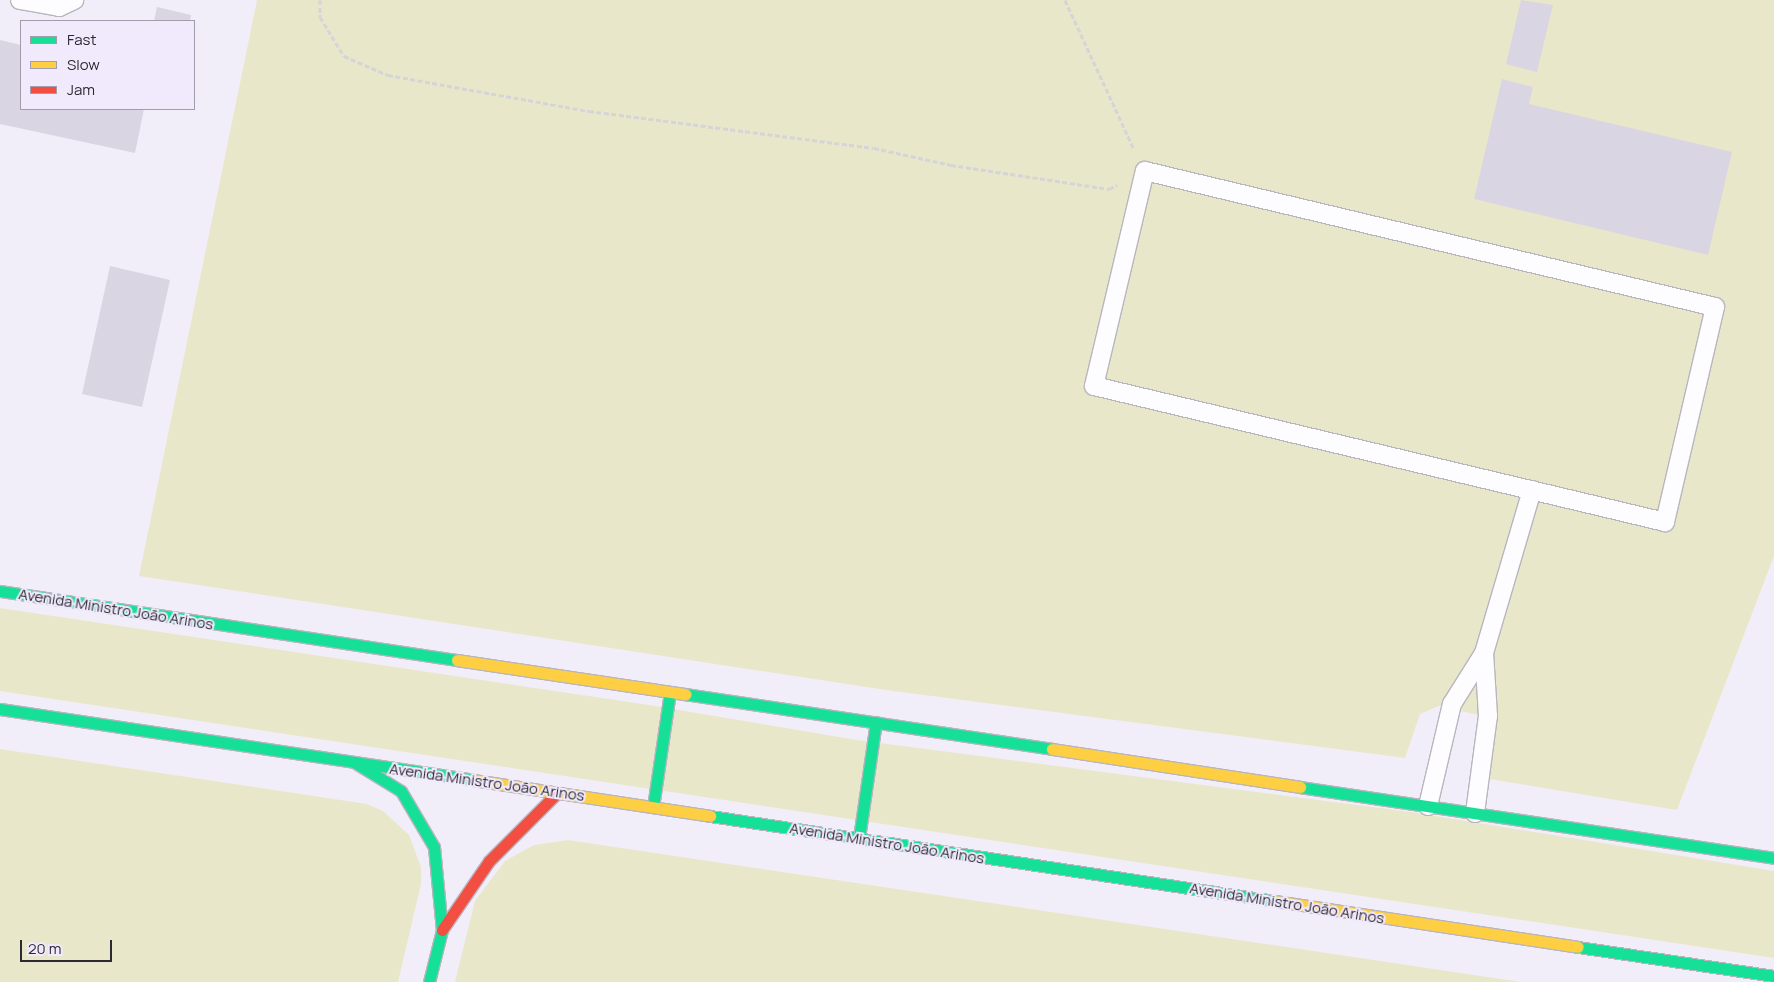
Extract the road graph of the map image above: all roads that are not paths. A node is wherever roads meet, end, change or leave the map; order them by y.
1 (20, 0) edge
2 (74, 0) edge
3 (1532, 490) junction
4 (0, 591) edge
5 (1484, 653) junction
6 (670, 692) junction
7 (0, 709) edge
8 (876, 722) junction
9 (354, 762) junction
10 (557, 793) junction
11 (1428, 806) junction
12 (653, 807) junction
13 (1475, 813) junction
14 (859, 838) junction
15 (1774, 858) edge
16 (442, 930) junction
17 (1774, 976) edge
18 (429, 982) edge

1 - 2 lane
3 - 3 lane
3 - 5 lane
4 - 6 main road, Avenida Ministro João Arinos
5 - 11 lane
5 - 13 lane
6 - 8 main road, Avenida Ministro João Arinos
6 - 12 main road
7 - 9 main road, Avenida Ministro João Arinos
8 - 11 main road, Avenida Ministro João Arinos
8 - 14 main road
9 - 10 main road, Avenida Ministro João Arinos
9 - 16 main road
10 - 12 main road, Avenida Ministro João Arinos
10 - 16 main road
11 - 13 main road, Avenida Ministro João Arinos
12 - 14 main road, Avenida Ministro João Arinos
13 - 15 main road, Avenida Ministro João Arinos
14 - 17 main road, Avenida Ministro João Arinos
16 - 18 main road

